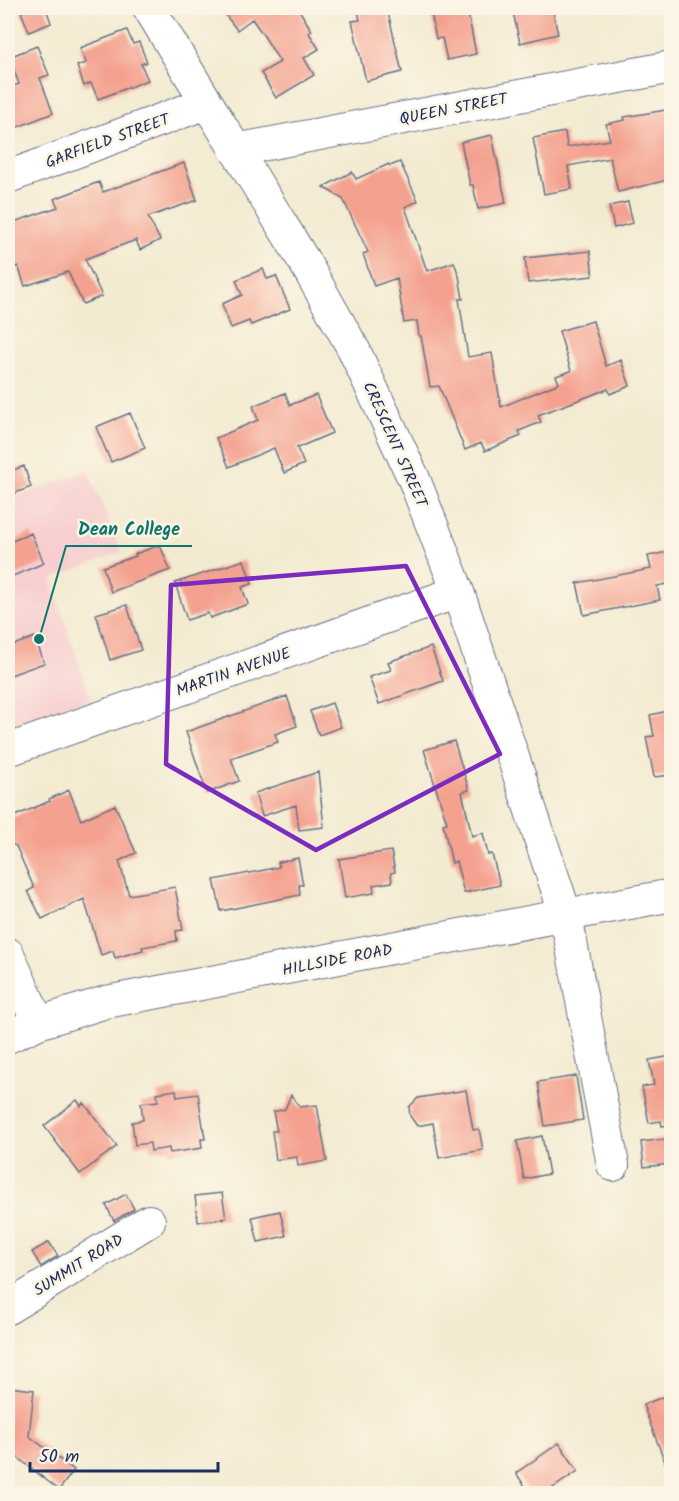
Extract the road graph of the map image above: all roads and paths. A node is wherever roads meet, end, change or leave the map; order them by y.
1 (149, 8) edge
2 (672, 67) edge
3 (206, 103) junction
4 (235, 150) junction
5 (8, 177) edge
6 (459, 592) junction
7 (8, 750) edge
8 (672, 895) edge
9 (566, 916) junction
10 (11, 971) edge
11 (38, 1023) junction
12 (8, 1037) edge
13 (613, 1165) dead end
14 (149, 1221) dead end
15 (8, 1308) edge

1 - 3 street, CRESCENT STREET
2 - 4 street, QUEEN STREET
3 - 4 street, CRESCENT STREET
3 - 5 street, GARFIELD STREET
4 - 6 street, CRESCENT STREET
6 - 7 street, MARTIN AVENUE
6 - 9 street, CRESCENT STREET
8 - 9 street, HILLSIDE ROAD
9 - 11 street, HILLSIDE ROAD
9 - 13 street, CRESCENT STREET
10 - 11 street
11 - 12 street, HILLSIDE ROAD
14 - 15 street, SUMMIT ROAD

